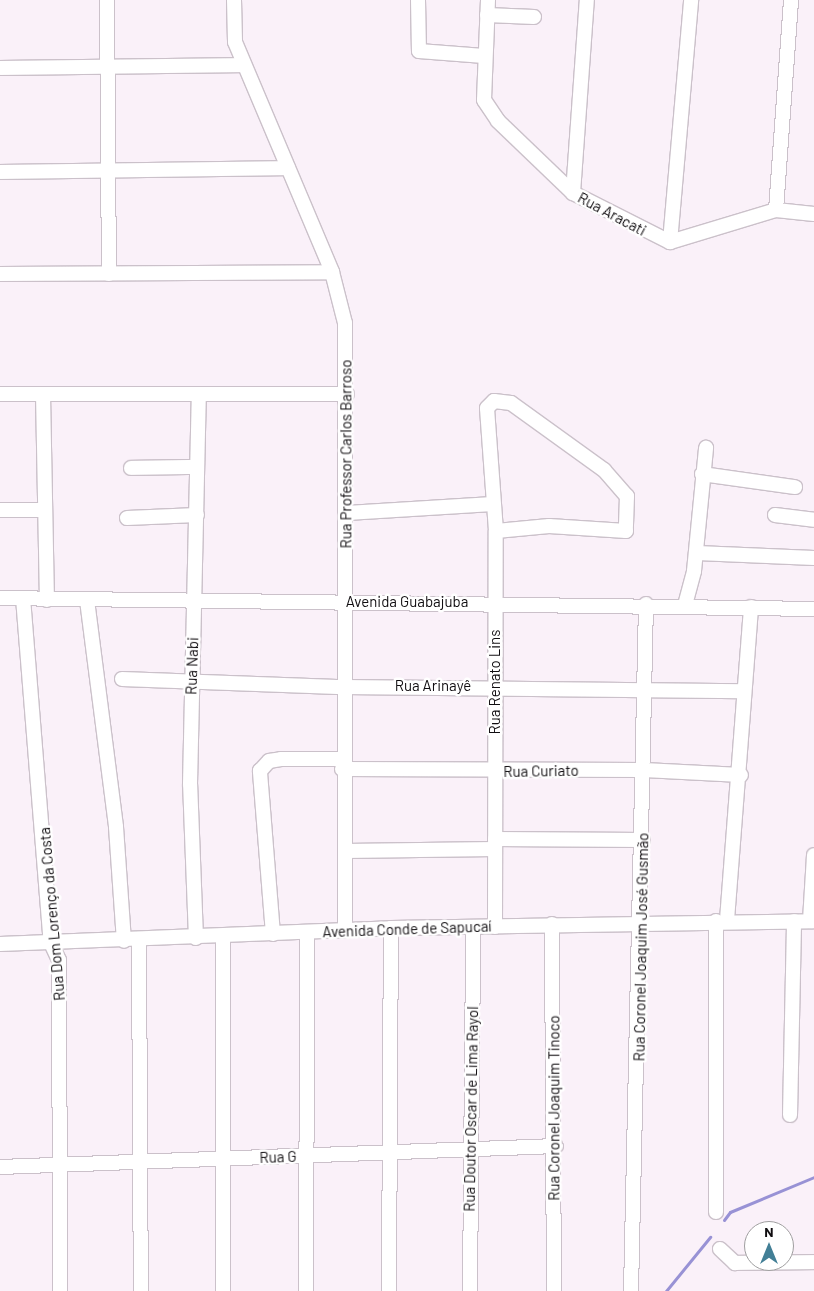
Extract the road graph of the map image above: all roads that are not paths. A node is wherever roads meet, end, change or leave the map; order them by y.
1 (108, 0) edge
2 (234, 0) edge
3 (418, 0) edge
4 (488, 0) edge
5 (587, 0) edge
6 (691, 0) edge
7 (791, 0) edge
8 (487, 15) junction
9 (534, 17) dead end
10 (484, 56) junction
11 (243, 65) junction
12 (0, 68) edge
13 (110, 68) junction
14 (288, 168) junction
15 (0, 172) edge
16 (108, 172) junction
17 (573, 193) junction
18 (776, 210) junction
19 (814, 214) edge
20 (670, 242) junction
21 (332, 272) junction
22 (0, 274) edge
23 (109, 274) junction
24 (0, 394) edge
25 (43, 394) junction
26 (347, 394) junction
27 (199, 395) junction
28 (706, 448) dead end
29 (197, 467) junction
30 (132, 468) dead end
31 (702, 474) junction
32 (795, 488) dead end
33 (493, 504) junction
34 (0, 510) edge
35 (43, 510) junction
36 (347, 513) junction
37 (197, 515) junction
38 (775, 515) dead end
39 (127, 518) dead end
40 (814, 520) edge
41 (496, 531) junction
42 (697, 553) junction
43 (814, 558) edge
44 (0, 598) edge
45 (23, 598) junction
46 (46, 600) junction
47 (87, 600) junction
48 (194, 600) junction
49 (345, 602) junction
50 (495, 603) junction
51 (646, 604) junction
52 (686, 605) junction
53 (751, 607) junction
54 (814, 609) edge
55 (122, 679) dead end
56 (192, 683) junction
57 (495, 686) junction
58 (344, 687) junction
59 (646, 688) junction
60 (744, 691) junction
61 (342, 764) junction
62 (644, 770) junction
63 (494, 772) junction
64 (741, 775) junction
65 (643, 840) junction
66 (495, 844) junction
67 (345, 851) junction
68 (814, 855) edge
69 (721, 920) junction
70 (794, 921) junction
71 (812, 921) edge
72 (642, 922) junction
73 (552, 924) junction
74 (473, 927) junction
75 (495, 927) junction
76 (391, 928) junction
77 (345, 930) junction
78 (308, 932) junction
79 (273, 934) junction
80 (223, 937) junction
81 (196, 938) junction
82 (139, 940) junction
83 (124, 941) junction
84 (52, 943) junction
85 (0, 944) edge
86 (790, 1115) dead end
87 (556, 1146) junction
88 (471, 1150) junction
89 (392, 1152) junction
90 (307, 1156) junction
91 (225, 1158) junction
92 (142, 1161) junction
93 (0, 1166) edge
94 (59, 1166) junction
95 (716, 1212) dead end
96 (720, 1250) dead end
97 (814, 1262) edge
98 (60, 1291) edge
99 (141, 1291) edge
100 (223, 1291) edge
101 (306, 1291) edge
102 (389, 1291) edge
103 (470, 1291) edge
104 (554, 1291) edge
105 (631, 1291) edge

1 - 13 street
2 - 11 street, Rua Professor Carlos Barroso
3 - 10 street
4 - 8 street, Rua Aracati
5 - 17 street
6 - 20 street
7 - 18 street
8 - 9 street
8 - 10 street, Rua Aracati
10 - 17 street, Rua Aracati
11 - 13 street
11 - 14 street, Rua Professor Carlos Barroso
12 - 13 street
13 - 16 street
14 - 16 street
14 - 21 street, Rua Professor Carlos Barroso
15 - 16 street
16 - 23 street
17 - 20 street, Rua Aracati
18 - 19 street
18 - 20 street
21 - 23 street
21 - 26 street, Rua Professor Carlos Barroso
22 - 23 street
24 - 25 street
25 - 27 street
25 - 35 street
26 - 27 street
26 - 36 street, Rua Professor Carlos Barroso
27 - 29 street, Rua Nabi
28 - 31 street
29 - 30 street
29 - 37 street, Rua Nabi
31 - 32 street
31 - 42 street
33 - 36 street
33 - 41 street, Rua Renato Lins
33 - 41 street, Rua Renato Lins
34 - 35 street
35 - 46 street
36 - 49 street, Rua Professor Carlos Barroso
37 - 39 street
37 - 48 street, Rua Nabi
38 - 40 street
41 - 50 street, Rua Renato Lins
42 - 43 street
42 - 52 street
44 - 45 street, Avenida Guabajuba
45 - 46 street, Avenida Guabajuba
45 - 84 street, Rua Dom Lorenço da Costa
46 - 47 street, Avenida Guabajuba
47 - 48 street, Avenida Guabajuba
47 - 83 street
48 - 49 street, Avenida Guabajuba
48 - 56 street, Rua Nabi
49 - 50 street, Avenida Guabajuba
49 - 58 street, Rua Professor Carlos Barroso
50 - 51 street, Avenida Guabajuba
50 - 57 street, Rua Renato Lins
51 - 52 street, Avenida Guabajuba
51 - 59 street, Rua Coronel Joaquim José Gusmão
52 - 53 street, Avenida Guabajuba
53 - 54 street, Avenida Guabajuba
53 - 60 street
55 - 56 street, Rua Arinayê
56 - 58 street, Rua Arinayê
56 - 81 street, Rua Nabi
57 - 58 street, Rua Arinayê
57 - 59 street, Rua Arinayê
57 - 63 street, Rua Renato Lins
58 - 61 street, Rua Professor Carlos Barroso
59 - 60 street, Rua Arinayê
59 - 62 street, Rua Coronel Joaquim José Gusmão
60 - 64 street
61 - 63 street, Rua Curiato
61 - 67 street, Rua Professor Carlos Barroso
61 - 79 street, Rua Curiato
62 - 63 street, Rua Curiato
62 - 64 street, Rua Curiato
62 - 65 street, Rua Coronel Joaquim José Gusmão
63 - 66 street, Rua Renato Lins
64 - 69 street
65 - 66 street
65 - 72 street, Rua Coronel Joaquim José Gusmão
66 - 67 street
66 - 75 street, Rua Renato Lins
67 - 77 street, Rua Professor Carlos Barroso
68 - 71 street
69 - 70 street, Avenida Conde de Sapucaí
69 - 72 street, Avenida Conde de Sapucaí
69 - 95 street
70 - 71 street, Avenida Conde de Sapucaí
70 - 86 street
72 - 73 street, Avenida Conde de Sapucaí
72 - 105 street, Rua Coronel Joaquim José Gusmão
73 - 75 street, Avenida Conde de Sapucaí
73 - 87 street, Rua Coronel Joaquim Tinoco
74 - 75 street, Avenida Conde de Sapucaí
74 - 76 street, Avenida Conde de Sapucaí
74 - 88 street, Rua Doutor Oscar de Lima Rayol
76 - 77 street, Avenida Conde de Sapucaí
76 - 89 street
77 - 78 street, Avenida Conde de Sapucaí
78 - 79 street, Avenida Conde de Sapucaí
78 - 90 street
79 - 80 street, Avenida Conde de Sapucaí
80 - 81 street, Avenida Conde de Sapucaí
80 - 91 street
81 - 82 street, Avenida Conde de Sapucaí
82 - 83 street, Avenida Conde de Sapucaí
82 - 92 street
83 - 84 street, Avenida Conde de Sapucaí
84 - 85 street, Avenida Conde de Sapucaí
84 - 94 street, Rua Dom Lorenço da Costa
87 - 88 street, Rua G
87 - 104 street, Rua Coronel Joaquim Tinoco
88 - 89 street, Rua G
88 - 103 street, Rua Doutor Oscar de Lima Rayol
89 - 90 street, Rua G
89 - 102 street
90 - 91 street, Rua G
90 - 101 street
91 - 92 street, Rua G
91 - 100 street
92 - 94 street, Rua G
92 - 99 street
93 - 94 street, Rua G
94 - 98 street, Rua Dom Lorenço da Costa
96 - 97 street

